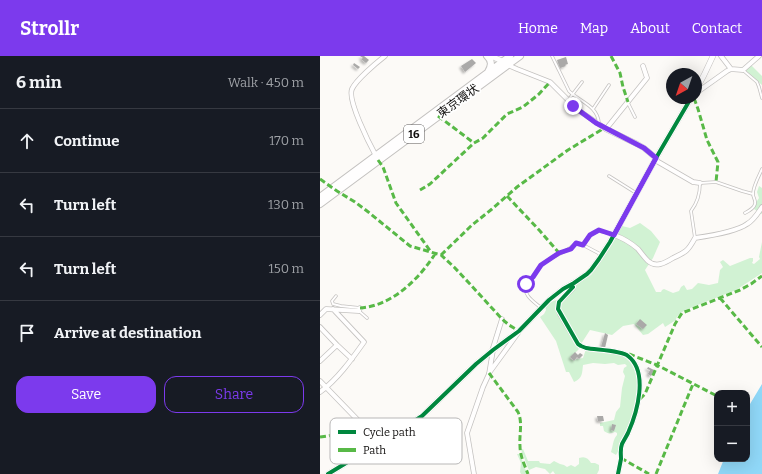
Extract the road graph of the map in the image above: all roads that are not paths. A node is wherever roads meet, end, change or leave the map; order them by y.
1 (385, 56) edge
2 (487, 56) edge
3 (491, 56) edge
4 (510, 56) edge
5 (520, 56) edge
6 (552, 56) edge
7 (713, 56) edge
8 (721, 56) edge
9 (759, 56) edge
10 (502, 62) junction
11 (508, 65) junction
12 (643, 66) dead end
13 (731, 69) junction
14 (743, 70) junction
15 (488, 72) junction
16 (702, 79) edge
17 (582, 82) dead end
18 (609, 85) dead end
19 (702, 89) edge
20 (572, 94) junction
21 (762, 98) edge
22 (568, 100) junction
23 (628, 102) junction
24 (688, 104) edge
25 (593, 109) junction
26 (635, 116) dead end
27 (599, 124) junction
28 (606, 129) junction
29 (377, 158) junction
30 (656, 159) junction
31 (762, 169) edge
32 (609, 176) dead end
33 (700, 183) junction
34 (636, 194) junction
35 (753, 194) junction
36 (320, 197) edge
37 (320, 204) edge
38 (762, 207) edge
39 (745, 213) dead end
40 (614, 235) junction
41 (695, 238) junction
42 (583, 245) junction
43 (602, 255) junction
44 (573, 283) junction
45 (336, 296) dead end
46 (341, 308) junction
47 (540, 308) junction
48 (333, 309) junction
49 (360, 310) joint
50 (320, 315) edge
51 (367, 318) dead end
52 (502, 318) dead end
53 (320, 326) edge
54 (519, 331) junction
55 (337, 345) junction
56 (492, 350) junction
57 (321, 358) edge
58 (352, 359) junction
59 (488, 374) junction
60 (320, 381) edge
61 (326, 388) junction
62 (320, 392) edge
63 (355, 418) edge
64 (419, 418) edge
65 (345, 464) edge
66 (328, 474) edge
67 (474, 474) edge
68 (618, 474) edge

1 - 29 street
2 - 15 highway
3 - 10 street
4 - 10 highway, 東京環状 / 16
5 - 11 highway, 東京環状 / 16
6 - 20 lane
7 - 16 street
8 - 13 street
9 - 14 street
10 - 11 street
10 - 15 highway, 東京環状 / 16
11 - 22 street
11 - 29 highway, 東京環状 / 16
12 - 23 street
13 - 14 street
13 - 19 street
14 - 21 lane
15 - 29 highway, 東京環状 / 16
17 - 20 lane
18 - 25 lane
20 - 22 lane
20 - 25 lane
22 - 27 street
23 - 26 lane
23 - 28 street
24 - 30 street
25 - 27 lane
27 - 28 street
28 - 30 street
29 - 36 highway, 東京環状 / 16
29 - 37 highway, 東京環状 / 16
30 - 33 street
30 - 34 street
31 - 35 lane
32 - 34 lane
33 - 35 lane
33 - 41 lane
34 - 40 street
35 - 39 lane
38 - 41 street
40 - 41 street
40 - 42 lane
40 - 43 street
42 - 43 lane
42 - 47 lane
43 - 44 street
44 - 47 street
44 - 68 street
45 - 46 lane
46 - 48 street
46 - 49 street
47 - 54 street
48 - 50 street
48 - 58 street
49 - 51 lane
52 - 56 street
53 - 55 street
54 - 56 street
54 - 59 street
55 - 57 street
55 - 58 street
56 - 59 street
56 - 64 street
58 - 61 street
59 - 67 street
60 - 61 street
61 - 62 street
61 - 63 street
65 - 66 street

